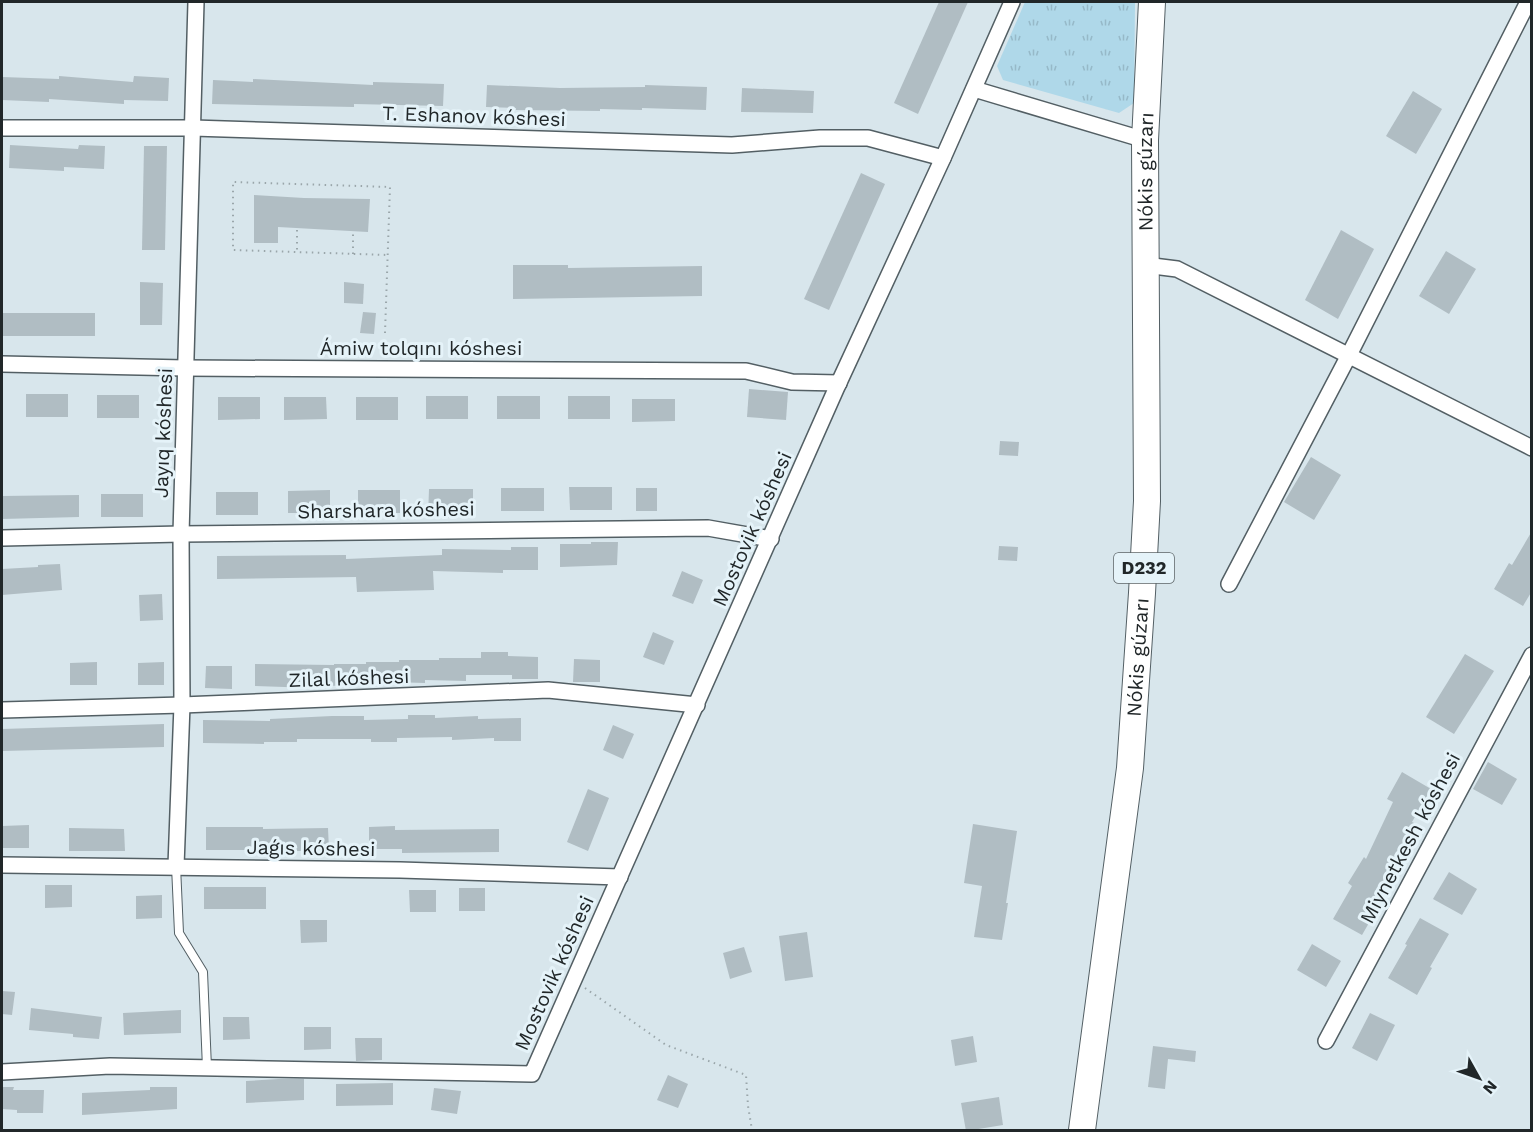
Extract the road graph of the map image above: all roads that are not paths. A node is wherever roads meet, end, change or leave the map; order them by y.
1 (196, 2) edge
2 (1012, 2) edge
3 (1152, 2) edge
4 (1528, 2) edge
5 (974, 89) junction
6 (2, 128) edge
7 (193, 128) junction
8 (1145, 140) junction
9 (943, 158) junction
10 (1145, 265) junction
11 (1348, 357) junction
12 (2, 364) edge
13 (185, 368) junction
14 (839, 383) junction
15 (1532, 448) edge
16 (181, 534) junction
17 (2, 538) edge
18 (771, 538) junction
19 (1229, 584) dead end
20 (1532, 655) edge
21 (183, 705) junction
22 (697, 705) junction
23 (2, 710) edge
24 (2, 865) edge
25 (176, 866) junction
26 (620, 876) junction
27 (1326, 1041) dead end
28 (207, 1068) junction
29 (2, 1071) edge
30 (1082, 1131) edge

1 - 7 street, Jayıq kóshesi
2 - 5 street, Mostovik kóshesi
3 - 8 main road, Nókis gúzarı / D232
4 - 11 street
5 - 8 street
5 - 9 street, Mostovik kóshesi
6 - 7 street, T. Eshanov kóshesi
7 - 9 street, T. Eshanov kóshesi
7 - 13 street, Jayıq kóshesi
8 - 10 main road, Nókis gúzarı / D232
9 - 14 street, Mostovik kóshesi
10 - 11 street
10 - 30 main road, Nókis gúzarı / D232
11 - 15 street
11 - 19 street
12 - 13 street, Ámiw tolqını kóshesi
13 - 14 street, Ámiw tolqını kóshesi
13 - 16 street, Jayıq kóshesi
14 - 18 street, Mostovik kóshesi
16 - 17 street, Sharshara kóshesi
16 - 18 street, Sharshara kóshesi
16 - 21 street, Jayıq kóshesi
18 - 22 street, Mostovik kóshesi
20 - 27 street, Miynetkesh kóshesi
21 - 22 street, Zilal kóshesi
21 - 23 street, Zilal kóshesi
21 - 25 street, Jayıq kóshesi
22 - 26 street, Mostovik kóshesi
24 - 25 street, Jaǵıs kóshesi
25 - 26 street, Jaǵıs kóshesi
25 - 28 lane
26 - 28 street, Mostovik kóshesi
28 - 29 street

